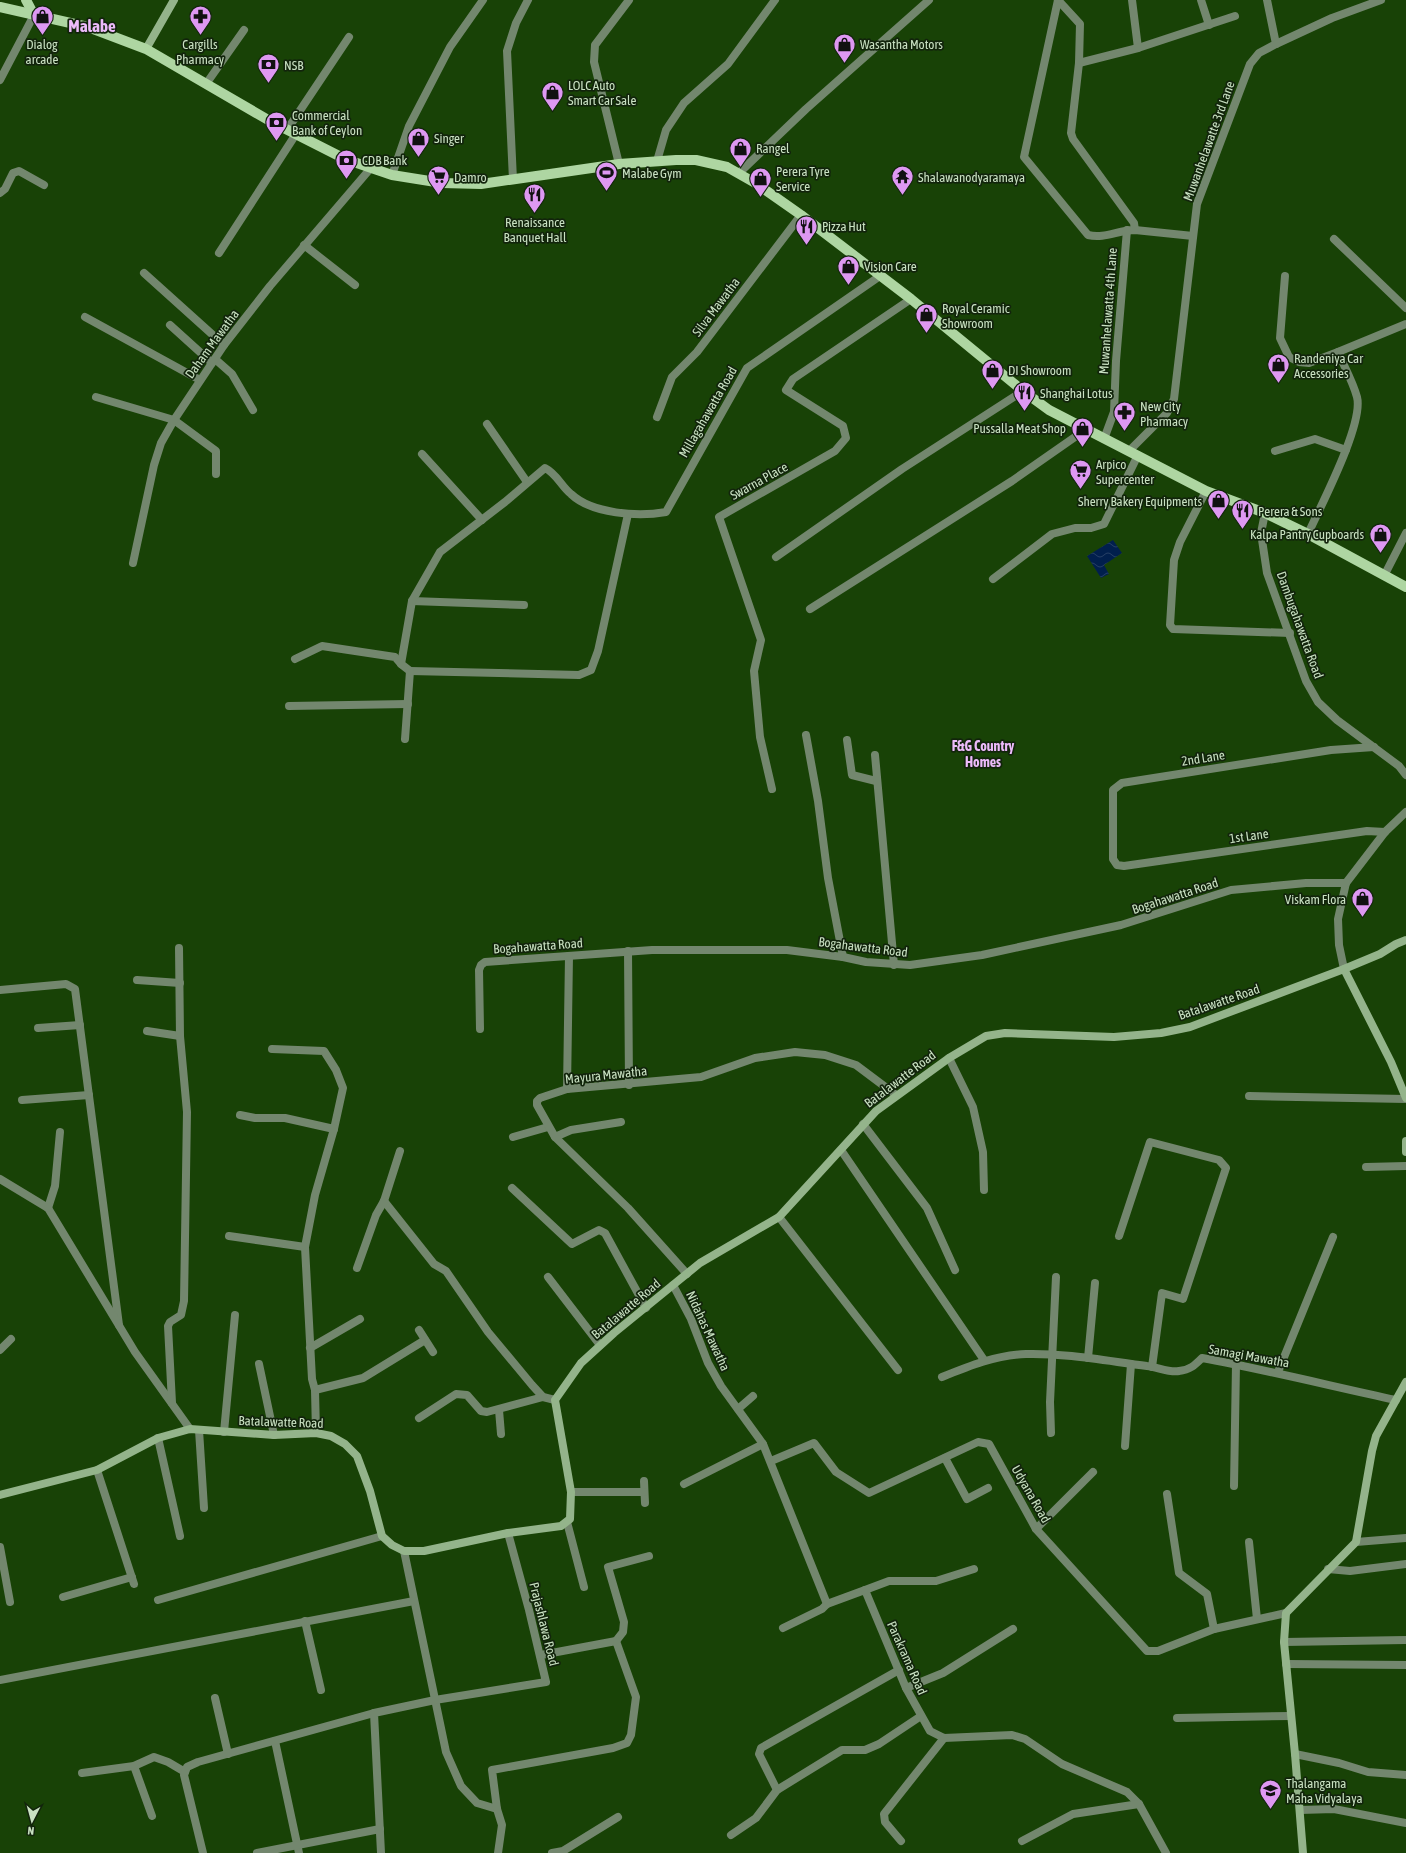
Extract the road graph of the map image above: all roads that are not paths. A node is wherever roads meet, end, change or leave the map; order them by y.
1 (26, 0) edge
2 (174, 0) edge
3 (483, 0) edge
4 (528, 0) edge
5 (629, 0) edge
6 (775, 0) edge
7 (1058, 0) edge
8 (1132, 0) edge
9 (1201, 0) edge
10 (1266, 0) edge
11 (1381, 0) edge
12 (926, 1) edge
13 (0, 7) edge
14 (34, 14) junction
15 (1235, 16) dead end
16 (1209, 25) junction
17 (244, 30) dead end
18 (349, 37) dead end
19 (1276, 44) junction
20 (1138, 48) junction
21 (146, 49) junction
22 (1079, 63) junction
23 (0, 80) edge
24 (206, 84) junction
25 (292, 132) junction
26 (657, 161) junction
27 (620, 164) junction
28 (370, 169) junction
29 (739, 173) junction
30 (392, 175) junction
31 (514, 180) junction
32 (44, 185) dead end
33 (0, 193) edge
34 (801, 215) junction
35 (1131, 230) junction
36 (1193, 236) junction
37 (1334, 239) dead end
38 (304, 245) junction
39 (220, 253) dead end
40 (144, 273) dead end
41 (880, 276) junction
42 (1285, 276) dead end
43 (355, 285) dead end
44 (911, 300) junction
45 (1406, 308) edge
46 (85, 317) dead end
47 (1406, 324) edge
48 (170, 325) dead end
49 (224, 345) junction
50 (1338, 352) junction
51 (214, 361) junction
52 (200, 380) junction
53 (1023, 391) junction
54 (96, 397) dead end
55 (253, 410) dead end
56 (657, 417) dead end
57 (174, 420) junction
58 (487, 424) dead end
59 (1085, 430) junction
60 (1104, 439) junction
61 (1346, 450) junction
62 (1275, 451) dead end
63 (1133, 453) junction
64 (422, 454) dead end
65 (216, 474) dead end
66 (527, 482) junction
67 (1206, 491) junction
68 (1264, 513) junction
69 (628, 514) junction
70 (482, 520) junction
71 (1406, 533) edge
72 (1308, 534) junction
73 (776, 557) dead end
74 (133, 564) dead end
75 (1384, 576) junction
76 (993, 579) dead end
77 (1406, 587) edge
78 (412, 601) junction
79 (524, 605) dead end
80 (810, 608) dead end
81 (1290, 633) junction
82 (294, 659) dead end
83 (401, 664) junction
84 (410, 671) junction
85 (408, 704) junction
86 (289, 706) dead end
87 (806, 735) dead end
88 (405, 739) dead end
89 (847, 740) dead end
90 (1374, 747) junction
91 (875, 755) dead end
92 (1406, 775) edge
93 (876, 781) junction
94 (772, 789) dead end
95 (1406, 812) edge
96 (1385, 832) junction
97 (1117, 864) joint
98 (1346, 883) junction
99 (1406, 940) edge
100 (179, 948) dead end
101 (628, 951) junction
102 (569, 956) junction
103 (843, 957) junction
104 (894, 965) junction
105 (1344, 969) junction
106 (137, 980) dead end
107 (180, 984) junction
108 (0, 990) edge
109 (80, 1025) junction
110 (38, 1028) dead end
111 (480, 1029) dead end
112 (147, 1031) dead end
113 (180, 1036) junction
114 (272, 1049) dead end
115 (949, 1058) junction
116 (629, 1085) junction
117 (567, 1089) junction
118 (89, 1095) junction
119 (896, 1095) junction
120 (1249, 1096) dead end
121 (1406, 1098) edge
122 (22, 1100) dead end
123 (240, 1115) dead end
124 (621, 1122) dead end
125 (863, 1124) junction
126 (548, 1127) junction
127 (334, 1129) junction
128 (60, 1132) dead end
129 (514, 1137) dead end
130 (555, 1137) junction
131 (1406, 1141) edge
132 (841, 1150) junction
133 (400, 1151) dead end
134 (1406, 1152) edge
135 (1406, 1166) edge
136 (1366, 1167) dead end
137 (0, 1179) edge
138 (512, 1188) dead end
139 (984, 1190) dead end
140 (384, 1201) junction
141 (48, 1208) junction
142 (779, 1217) junction
143 (229, 1236) dead end
144 (1119, 1236) dead end
145 (1333, 1237) dead end
146 (305, 1247) junction
147 (358, 1268) dead end
148 (955, 1270) dead end
149 (687, 1274) junction
150 (548, 1276) dead end
151 (1056, 1277) dead end
152 (1095, 1283) dead end
153 (673, 1285) junction
154 (646, 1308) junction
155 (235, 1315) dead end
156 (360, 1319) dead end
157 (119, 1325) junction
158 (418, 1330) dead end
159 (11, 1339) dead end
160 (425, 1340) junction
161 (600, 1345) junction
162 (310, 1348) junction
163 (0, 1350) edge
164 (433, 1352) dead end
165 (1052, 1354) junction
166 (1088, 1358) junction
167 (984, 1360) junction
168 (259, 1364) dead end
169 (1131, 1364) junction
170 (1236, 1364) junction
171 (1152, 1366) junction
172 (898, 1370) dead end
173 (1278, 1372) junction
174 (942, 1377) dead end
175 (1406, 1382) edge
176 (315, 1390) junction
177 (753, 1396) dead end
178 (544, 1397) junction
179 (555, 1400) junction
180 (1396, 1400) junction
181 (172, 1403) junction
182 (738, 1408) junction
183 (499, 1410) junction
184 (419, 1418) dead end
185 (190, 1429) junction
186 (199, 1430) junction
187 (224, 1432) junction
188 (316, 1433) junction
189 (1051, 1433) dead end
190 (501, 1434) dead end
191 (274, 1436) junction
192 (158, 1438) junction
193 (763, 1444) junction
194 (1125, 1446) dead end
195 (945, 1458) junction
196 (771, 1461) junction
197 (97, 1470) junction
198 (1093, 1472) dead end
199 (644, 1481) dead end
200 (684, 1484) dead end
201 (1234, 1486) dead end
202 (988, 1488) dead end
203 (571, 1492) junction
204 (644, 1492) junction
205 (1167, 1494) dead end
206 (0, 1495) edge
207 (645, 1503) dead end
208 (204, 1508) dead end
209 (567, 1522) junction
210 (1036, 1529) junction
211 (508, 1533) junction
212 (180, 1536) dead end
213 (382, 1536) junction
214 (1406, 1538) edge
215 (1249, 1542) dead end
216 (1356, 1542) junction
217 (0, 1547) edge
218 (404, 1551) junction
219 (649, 1556) dead end
220 (1406, 1564) edge
221 (974, 1569) dead end
222 (1328, 1569) junction
223 (584, 1587) dead end
224 (865, 1590) junction
225 (63, 1598) dead end
226 (158, 1600) dead end
227 (414, 1601) junction
228 (10, 1602) dead end
229 (826, 1604) junction
230 (1286, 1612) junction
231 (1257, 1619) junction
232 (305, 1621) junction
233 (783, 1628) dead end
234 (1013, 1629) dead end
235 (1214, 1629) junction
236 (1406, 1640) edge
237 (616, 1641) junction
238 (1284, 1642) junction
239 (540, 1655) junction
240 (1286, 1664) junction
241 (1406, 1665) edge
242 (899, 1670) junction
243 (0, 1680) edge
244 (906, 1688) junction
245 (321, 1690) dead end
246 (215, 1698) dead end
247 (435, 1700) junction
248 (374, 1713) junction
249 (921, 1716) junction
250 (1290, 1716) junction
251 (1177, 1718) dead end
252 (944, 1738) junction
253 (275, 1741) junction
254 (228, 1754) junction
255 (1295, 1754) junction
256 (134, 1766) junction
257 (185, 1772) junction
258 (82, 1773) dead end
259 (1406, 1775) edge
260 (777, 1790) junction
261 (1139, 1804) junction
262 (497, 1809) junction
263 (1300, 1810) junction
264 (152, 1816) dead end
265 (618, 1817) dead end
266 (1406, 1823) edge
267 (380, 1829) junction
268 (731, 1835) dead end
269 (901, 1841) dead end
270 (1022, 1841) dead end
271 (298, 1844) junction
272 (203, 1853) edge
273 (257, 1853) edge
274 (299, 1853) edge
275 (381, 1853) edge
276 (498, 1853) edge
277 (552, 1853) edge
278 (1166, 1853) edge
279 (1303, 1853) edge

1 - 14 main road
2 - 21 street
3 - 30 street
4 - 31 street
5 - 27 street
6 - 26 street
7 - 22 street
7 - 35 street
8 - 20 street
9 - 16 street
10 - 19 street
11 - 19 street, Muwanhelawatte 3rd Lane
12 - 29 street
13 - 14 main road
14 - 21 main road
14 - 23 street
15 - 16 street
16 - 20 street
17 - 24 street
18 - 25 street
19 - 36 street, Muwanhelawatte 3rd Lane
20 - 22 street
21 - 24 main road
22 - 35 street
24 - 25 main road
25 - 28 main road
25 - 39 street
26 - 27 main road
26 - 29 main road
27 - 31 main road
28 - 30 main road
28 - 38 street, Daham Mawatha
29 - 34 main road
30 - 31 main road
32 - 33 street
34 - 41 main road
34 - 56 street, Silva Mawatha
35 - 36 street
35 - 60 street, Muwanhelawatta 4th Lane
36 - 63 street, Muwanhelawatte 3rd Lane
37 - 45 street
38 - 43 street
38 - 49 street, Daham Mawatha
40 - 49 street
41 - 44 main road
41 - 69 street, Millagahawatta Road
42 - 50 street
44 - 53 main road
44 - 94 street, Swarna Place
46 - 52 street
47 - 50 street
48 - 51 street
49 - 51 street, Daham Mawatha
50 - 61 street
51 - 52 street, Daham Mawatha
51 - 55 street
52 - 57 street, Daham Mawatha
53 - 59 main road
53 - 73 street
54 - 57 street
57 - 65 street
57 - 74 street, Daham Mawatha
58 - 66 street
59 - 60 main road
59 - 80 street
60 - 63 main road
61 - 62 street
61 - 72 street
63 - 67 main road
63 - 76 street, Muwanhelawatte 3rd Lane
64 - 70 street
66 - 69 street
66 - 70 street
67 - 68 main road
67 - 81 street
68 - 72 main road
68 - 81 street, Dambugahawatta Road
69 - 84 street
70 - 78 street
71 - 75 street
72 - 75 main road
75 - 77 main road
78 - 79 street
78 - 83 street
81 - 90 street, Dambugahawatta Road
82 - 83 street
83 - 84 street
84 - 85 street
85 - 86 street
85 - 88 street
87 - 103 street
89 - 93 street
90 - 92 street, Dambugahawatta Road
90 - 97 street, 2nd Lane
91 - 93 street
93 - 104 street
95 - 96 street
96 - 97 street, 1st Lane
96 - 98 street
98 - 104 street, Bogahawatta Road
98 - 105 street
99 - 105 street, Batalawatte Road
100 - 107 street
101 - 102 street, Bogahawatta Road
101 - 103 street, Bogahawatta Road
101 - 116 street
102 - 111 street, Bogahawatta Road
102 - 117 street
103 - 104 street, Bogahawatta Road
105 - 115 street, Batalawatte Road
105 - 121 street
106 - 107 street
107 - 113 street
108 - 109 street
109 - 110 street
109 - 118 street
112 - 113 street
113 - 181 street
114 - 127 street
115 - 119 street, Batalawatte Road
115 - 139 street
116 - 117 street, Mayura Mawatha
116 - 119 street, Mayura Mawatha
117 - 126 street, Mayura Mawatha
118 - 122 street
118 - 157 street
119 - 125 street, Batalawatte Road
120 - 121 street
123 - 127 street
124 - 130 street
125 - 132 street, Batalawatte Road
125 - 148 street
126 - 129 street
126 - 130 street, Mayura Mawatha
127 - 146 street
128 - 141 street
130 - 149 street, Mayura Mawatha
131 - 134 street
132 - 142 street, Batalawatte Road
132 - 167 street
133 - 140 street
135 - 136 street
137 - 141 street
138 - 154 street
140 - 147 street
140 - 178 street
141 - 157 street
142 - 149 street, Batalawatte Road
142 - 172 street
143 - 146 street
144 - 171 street
145 - 173 street
146 - 162 street
149 - 153 street, Batalawatte Road
150 - 161 street
151 - 165 street
152 - 166 street
153 - 154 street, Batalawatte Road
153 - 182 street, Nidahas Mawatha
154 - 161 street, Batalawatte Road
155 - 187 street
156 - 162 street
157 - 181 street
158 - 160 street
159 - 163 street
160 - 164 street
160 - 176 street
161 - 179 street, Batalawatte Road
162 - 176 street
165 - 166 street, Samagi Mawatha
165 - 167 street, Samagi Mawatha
165 - 189 street
166 - 169 street, Samagi Mawatha
167 - 174 street, Samagi Mawatha
168 - 191 street
169 - 171 street, Samagi Mawatha
169 - 194 street
170 - 171 street, Samagi Mawatha
170 - 173 street, Samagi Mawatha
170 - 201 street
173 - 180 street, Samagi Mawatha
175 - 180 street
176 - 188 street
177 - 182 street
178 - 179 street
178 - 183 street
179 - 203 street
180 - 216 street
181 - 185 street
182 - 193 street
183 - 184 street
183 - 190 street
185 - 186 street, Batalawatte Road
185 - 192 street, Batalawatte Road
186 - 187 street, Batalawatte Road
186 - 208 street
187 - 191 street, Batalawatte Road
188 - 191 street, Batalawatte Road
188 - 213 street, Batalawatte Road
192 - 197 street, Batalawatte Road
192 - 212 street
193 - 196 street
193 - 200 street
195 - 196 street, Udyana Road
195 - 202 street
195 - 210 street, Udyana Road
196 - 229 street
197 - 206 street, Batalawatte Road
197 - 225 street
198 - 210 street
199 - 204 street
203 - 204 street
203 - 209 street
204 - 207 street
205 - 235 street
209 - 211 street
209 - 223 street
210 - 235 street, Udyana Road
211 - 218 street
211 - 239 street, Prajashlawa Road
213 - 218 street
213 - 226 street
214 - 216 street
215 - 231 street
216 - 222 street
217 - 228 street
218 - 227 street
219 - 237 street
220 - 222 street
221 - 224 street
222 - 230 street
224 - 229 street
224 - 242 street, Parakrama Road
227 - 232 street
227 - 247 street
229 - 233 street
230 - 231 street, Udyana Road
230 - 238 street
231 - 235 street, Udyana Road
232 - 243 street
232 - 245 street
234 - 244 street
236 - 238 street
237 - 239 street
237 - 262 street
238 - 240 street
239 - 247 street, Prajashlawa Road
240 - 241 street
240 - 250 street
242 - 244 street, Parakrama Road
242 - 260 street
244 - 249 street, Parakrama Road
246 - 254 street
247 - 248 street
247 - 262 street
248 - 253 street
248 - 267 street
249 - 252 street, Parakrama Road
249 - 260 street
250 - 251 street
250 - 255 street
252 - 261 street
252 - 269 street
253 - 254 street
253 - 271 street
254 - 257 street
255 - 259 street
255 - 263 street
256 - 257 street
256 - 258 street
256 - 264 street
257 - 272 street
260 - 268 street
261 - 270 street
261 - 278 street
262 - 276 street
263 - 266 street
263 - 279 street
265 - 277 street
267 - 271 street
267 - 275 street
271 - 273 street
271 - 274 street

